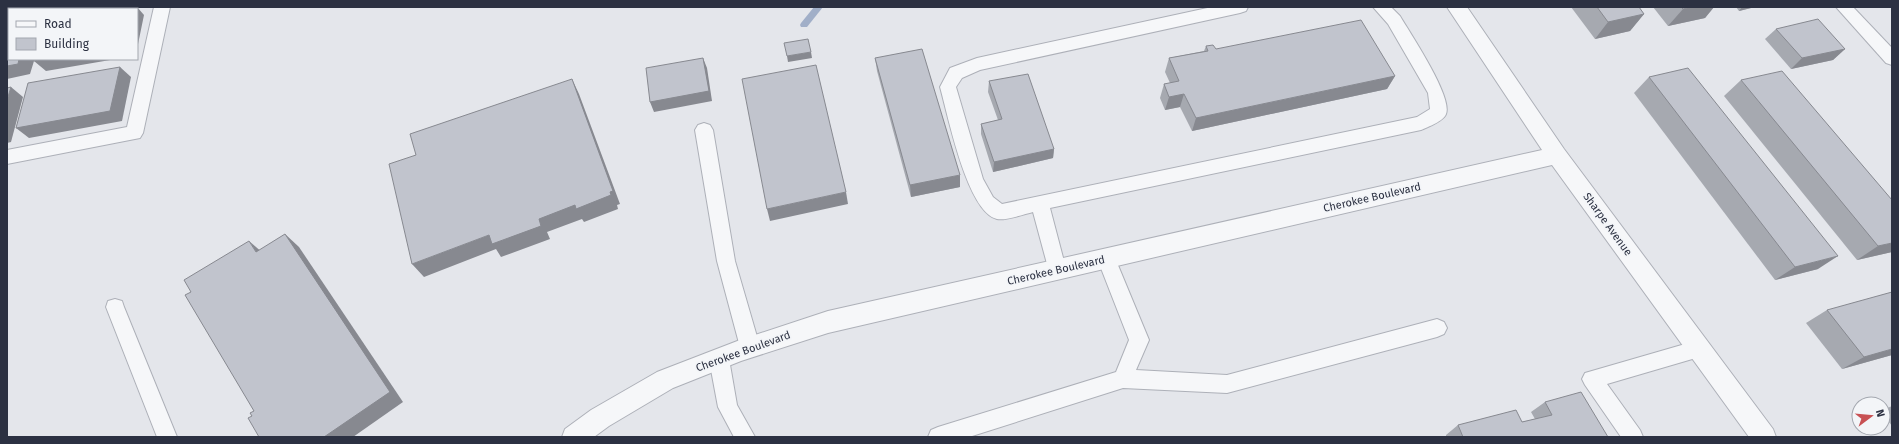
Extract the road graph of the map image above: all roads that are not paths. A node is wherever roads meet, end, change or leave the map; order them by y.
1 (162, 7) edge
2 (1240, 7) edge
3 (1381, 7) edge
4 (1457, 7) edge
5 (1844, 7) edge
6 (1892, 59) edge
7 (704, 130) dead end
8 (1557, 155) junction
9 (7, 157) edge
10 (1040, 204) junction
11 (1106, 258) junction
12 (1057, 269) junction
13 (115, 307) dead end
14 (1437, 328) dead end
15 (750, 347) junction
16 (1699, 349) junction
17 (719, 359) junction
18 (1123, 379) junction
19 (167, 437) edge
20 (574, 437) edge
21 (745, 437) edge
22 (938, 437) edge
23 (1633, 437) edge
24 (1764, 437) edge

1 - 9 lane
2 - 10 lane
3 - 10 lane
4 - 8 street, Sharpe Avenue
5 - 6 lane
7 - 15 lane
8 - 11 street, Cherokee Boulevard
8 - 16 street, Sharpe Avenue
10 - 12 lane
11 - 12 street, Cherokee Boulevard
11 - 18 lane
12 - 15 street, Cherokee Boulevard
13 - 19 lane
14 - 18 lane
15 - 17 street, Cherokee Boulevard
16 - 23 lane
16 - 24 street, Sharpe Avenue
17 - 20 street, Cherokee Boulevard
17 - 21 lane
18 - 22 lane

